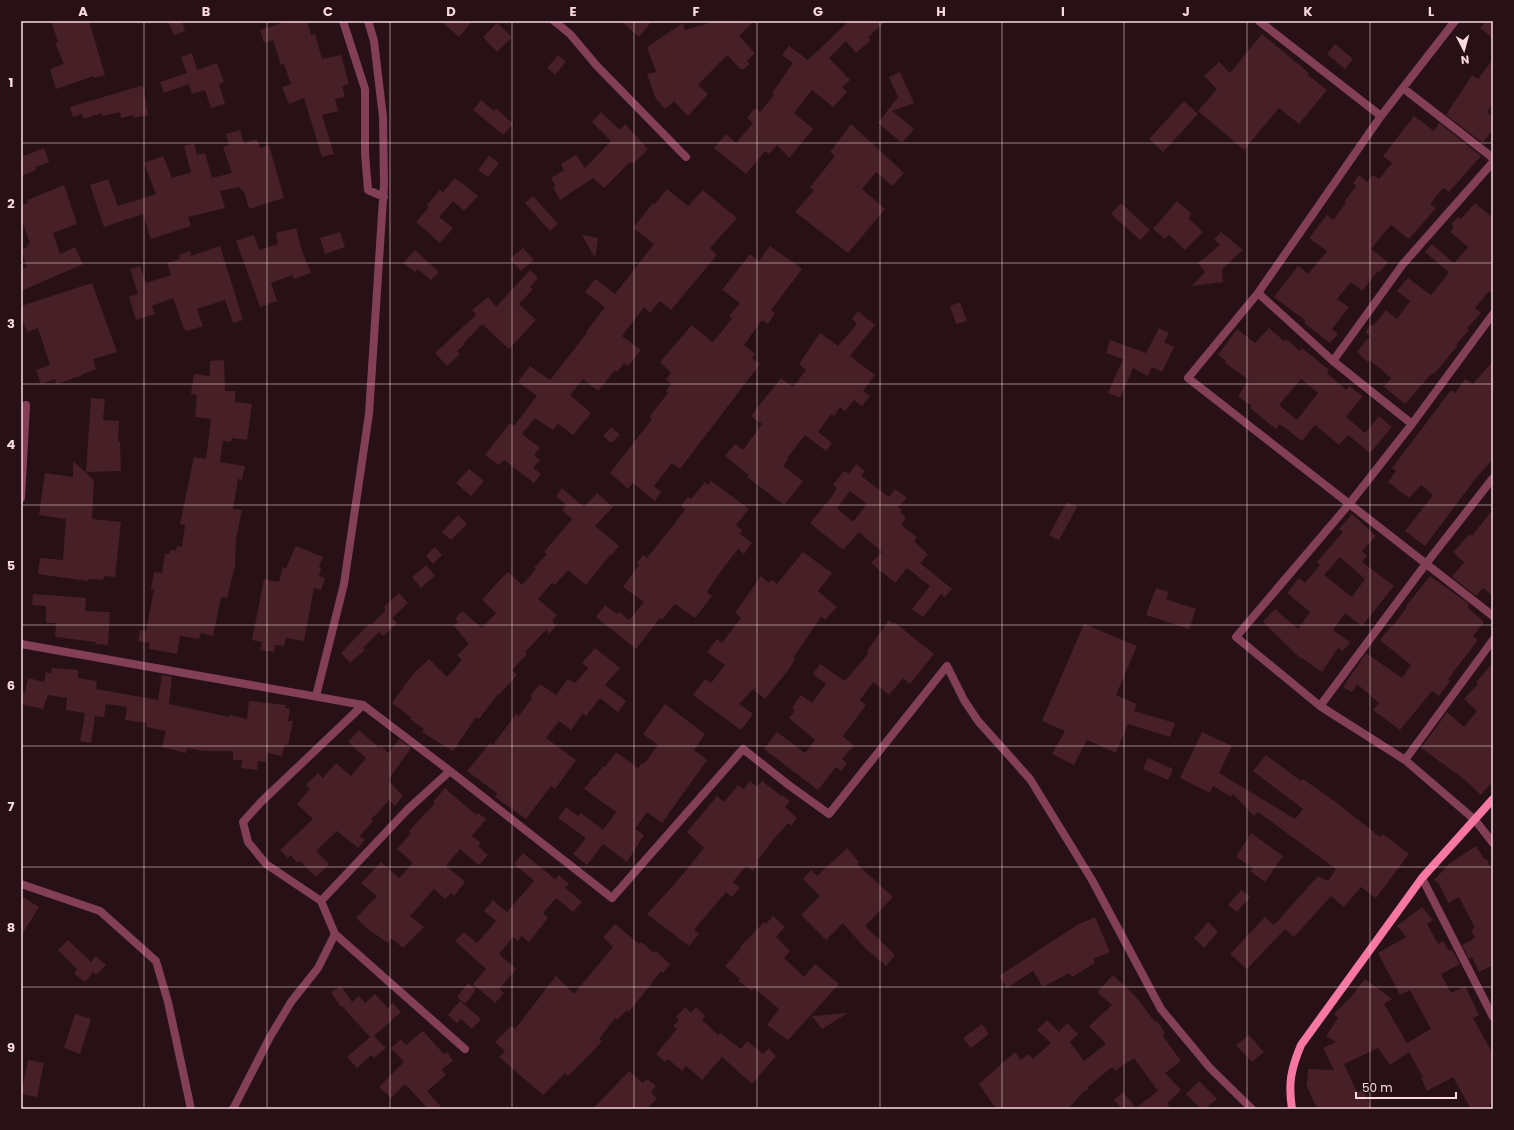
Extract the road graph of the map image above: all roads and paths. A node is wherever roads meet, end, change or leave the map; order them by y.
1 (343, 21) edge
2 (368, 21) edge
3 (554, 21) edge
4 (1260, 21) edge
5 (1455, 21) edge
6 (1403, 88) junction
7 (1381, 116) junction
8 (686, 157) dead end
9 (1493, 158) edge
10 (1493, 162) edge
11 (384, 197) junction
12 (1258, 293) junction
13 (1493, 314) edge
14 (1332, 361) junction
15 (26, 405) dead end
16 (1412, 424) junction
17 (1493, 478) edge
18 (21, 498) edge
19 (1350, 503) junction
20 (1425, 565) junction
21 (1493, 616) edge
22 (1493, 640) edge
23 (21, 644) edge
24 (316, 696) junction
25 (363, 705) junction
26 (1320, 706) junction
27 (1405, 760) junction
28 (450, 771) junction
29 (1493, 799) edge
30 (1493, 805) edge
31 (1476, 820) junction
32 (1493, 843) edge
33 (1422, 878) junction
34 (21, 884) edge
35 (321, 901) junction
36 (335, 934) junction
37 (1493, 1017) edge
38 (465, 1049) dead end
39 (191, 1109) edge
40 (233, 1109) edge
41 (1252, 1109) edge
42 (1292, 1109) edge

1 - 11 street
2 - 11 street
3 - 8 street
4 - 7 street
5 - 6 street
6 - 7 street
6 - 9 street
7 - 12 street
10 - 14 street
11 - 24 street
12 - 14 street
12 - 19 street
13 - 16 street
14 - 16 street
15 - 18 street
16 - 19 street
17 - 20 street
19 - 20 street
19 - 26 street
20 - 21 street
20 - 26 street
22 - 27 street
23 - 24 street
24 - 25 street
25 - 28 street
25 - 35 street
26 - 27 street
27 - 31 street
28 - 35 street
28 - 41 street
29 - 31 main road
30 - 31 street
31 - 32 street
31 - 33 main road
33 - 37 street
33 - 42 main road
34 - 39 street
35 - 36 street
36 - 38 street
36 - 40 street

